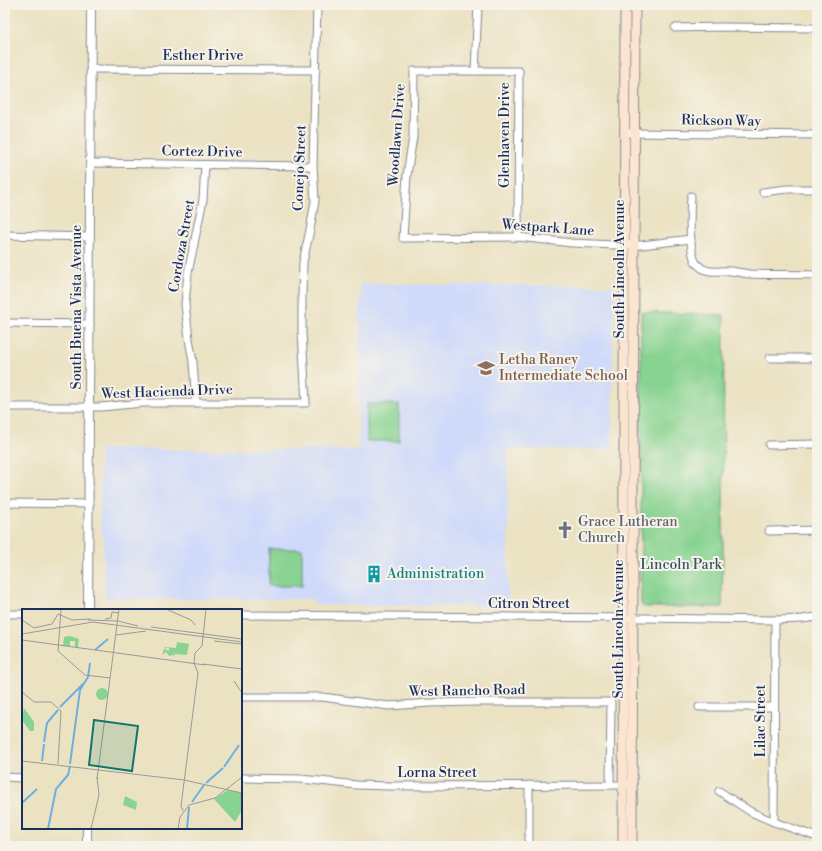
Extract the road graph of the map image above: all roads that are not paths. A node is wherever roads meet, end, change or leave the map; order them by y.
1 (91, 5) edge
2 (317, 5) edge
3 (478, 5) edge
4 (625, 5) edge
5 (635, 5) edge
6 (675, 28) dead end
7 (817, 28) edge
8 (91, 69) junction
9 (316, 70) junction
10 (475, 70) junction
11 (625, 133) junction
12 (635, 133) junction
13 (817, 135) edge
14 (91, 163) junction
15 (205, 165) junction
16 (313, 166) junction
17 (817, 189) edge
18 (763, 192) dead end
19 (691, 196) dead end
20 (5, 235) edge
21 (90, 237) junction
22 (518, 237) junction
23 (403, 238) joint
24 (691, 239) junction
25 (629, 245) junction
26 (817, 275) edge
27 (5, 323) edge
28 (90, 324) junction
29 (770, 358) dead end
30 (817, 358) edge
31 (196, 403) junction
32 (306, 403) joint
33 (5, 407) edge
34 (90, 407) junction
35 (817, 444) edge
36 (770, 445) dead end
37 (5, 503) edge
38 (90, 504) junction
39 (769, 530) dead end
40 (817, 530) edge
41 (88, 609) edge
42 (5, 614) edge
43 (22, 614) edge
44 (242, 615) edge
45 (817, 617) edge
46 (623, 618) junction
47 (633, 618) junction
48 (775, 620) junction
49 (242, 697) edge
50 (699, 707) dead end
51 (774, 707) junction
52 (5, 777) edge
53 (22, 778) edge
54 (242, 778) edge
55 (529, 785) junction
56 (610, 785) junction
57 (623, 785) junction
58 (633, 785) junction
59 (719, 791) dead end
60 (774, 822) junction
61 (87, 829) edge
62 (817, 837) edge
63 (87, 846) edge
64 (529, 846) edge
65 (623, 846) edge
66 (632, 846) edge

1 - 8 street, South Buena Vista Avenue
2 - 9 street, Conejo Street
3 - 10 street
4 - 11 main road, South Lincoln Avenue
5 - 12 main road, South Lincoln Avenue
6 - 7 street
8 - 9 street, Esther Drive
8 - 14 street, South Buena Vista Avenue
9 - 16 street, Conejo Street
10 - 22 street, Glenhaven Drive
10 - 23 street, Woodlawn Drive
11 - 12 street, Rickson Way
11 - 25 main road, South Lincoln Avenue
12 - 13 street, Rickson Way
12 - 25 main road, South Lincoln Avenue
14 - 15 street, Cortez Drive
14 - 21 street, South Buena Vista Avenue
15 - 16 street, Cortez Drive
15 - 31 street, Cordoza Street
16 - 32 street, Conejo Street
17 - 18 street
19 - 24 street
20 - 21 street
21 - 28 street, South Buena Vista Avenue
22 - 23 street, Westpark Lane
22 - 25 street, Westpark Lane
24 - 25 street, Westpark Lane
24 - 26 street
25 - 46 main road, South Lincoln Avenue
25 - 47 main road, South Lincoln Avenue
27 - 28 street
28 - 34 street, South Buena Vista Avenue
29 - 30 street
31 - 32 street, West Hacienda Drive
31 - 34 street, West Hacienda Drive
33 - 34 street, West Hacienda Drive
34 - 38 street, South Buena Vista Avenue
35 - 36 street
37 - 38 street
38 - 41 street, South Buena Vista Avenue
39 - 40 street
42 - 43 street
44 - 46 street, Citron Street
45 - 48 street, Citron Street
46 - 47 street, Citron Street
46 - 57 main road, South Lincoln Avenue
47 - 48 street, Citron Street
47 - 58 main road, South Lincoln Avenue
48 - 51 street, Lilac Street
49 - 56 street, West Rancho Road
50 - 51 street
51 - 60 street, Lilac Street
52 - 53 street
54 - 55 street, Lorna Street
55 - 56 street, Lorna Street
55 - 64 street
56 - 57 street, Lorna Street
57 - 58 street, Lorna Street
57 - 65 main road, South Lincoln Avenue
58 - 66 main road, South Lincoln Avenue
59 - 60 street
60 - 62 street
61 - 63 street

